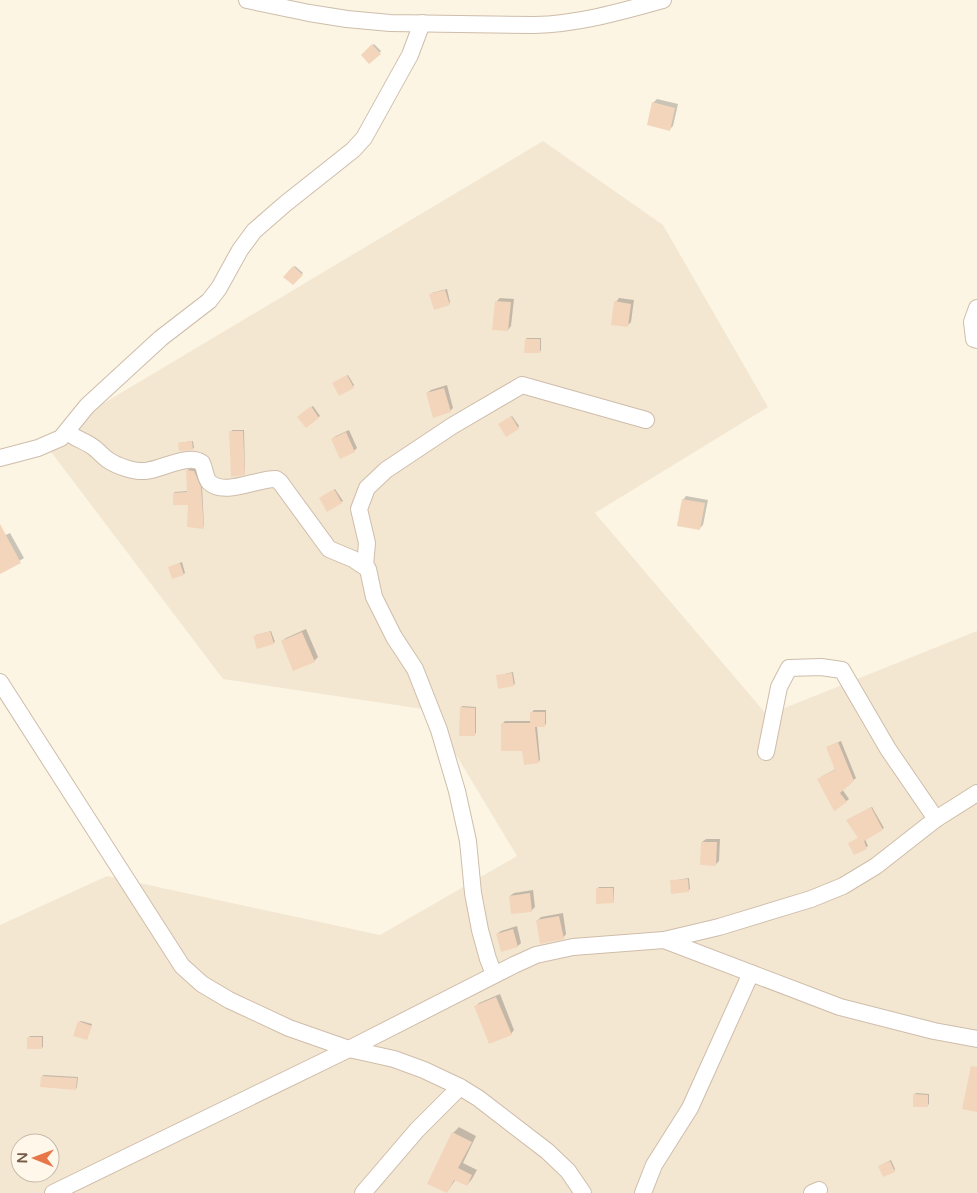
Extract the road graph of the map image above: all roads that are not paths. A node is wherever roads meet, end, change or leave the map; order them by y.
1 (247, 0) edge
2 (662, 0) edge
3 (422, 23) junction
4 (977, 308) edge
5 (977, 340) edge
6 (646, 420) dead end
7 (67, 430) junction
8 (0, 458) edge
9 (365, 566) junction
10 (2, 688) edge
11 (766, 752) dead end
12 (977, 793) edge
13 (936, 819) junction
14 (664, 940) junction
15 (751, 973) junction
16 (494, 974) junction
17 (977, 1039) edge
18 (349, 1049) junction
19 (460, 1087) junction
20 (53, 1193) edge
21 (363, 1193) edge
22 (583, 1193) edge
23 (643, 1193) edge

1 - 3 street
2 - 3 street
3 - 7 street
4 - 5 street
6 - 9 street
7 - 8 street
7 - 9 street
9 - 16 street
10 - 18 street
11 - 13 street
12 - 13 street
13 - 14 street
14 - 15 street
14 - 16 street
15 - 17 street
15 - 23 street
16 - 18 street
18 - 19 street
18 - 20 street
19 - 21 street
19 - 22 street

